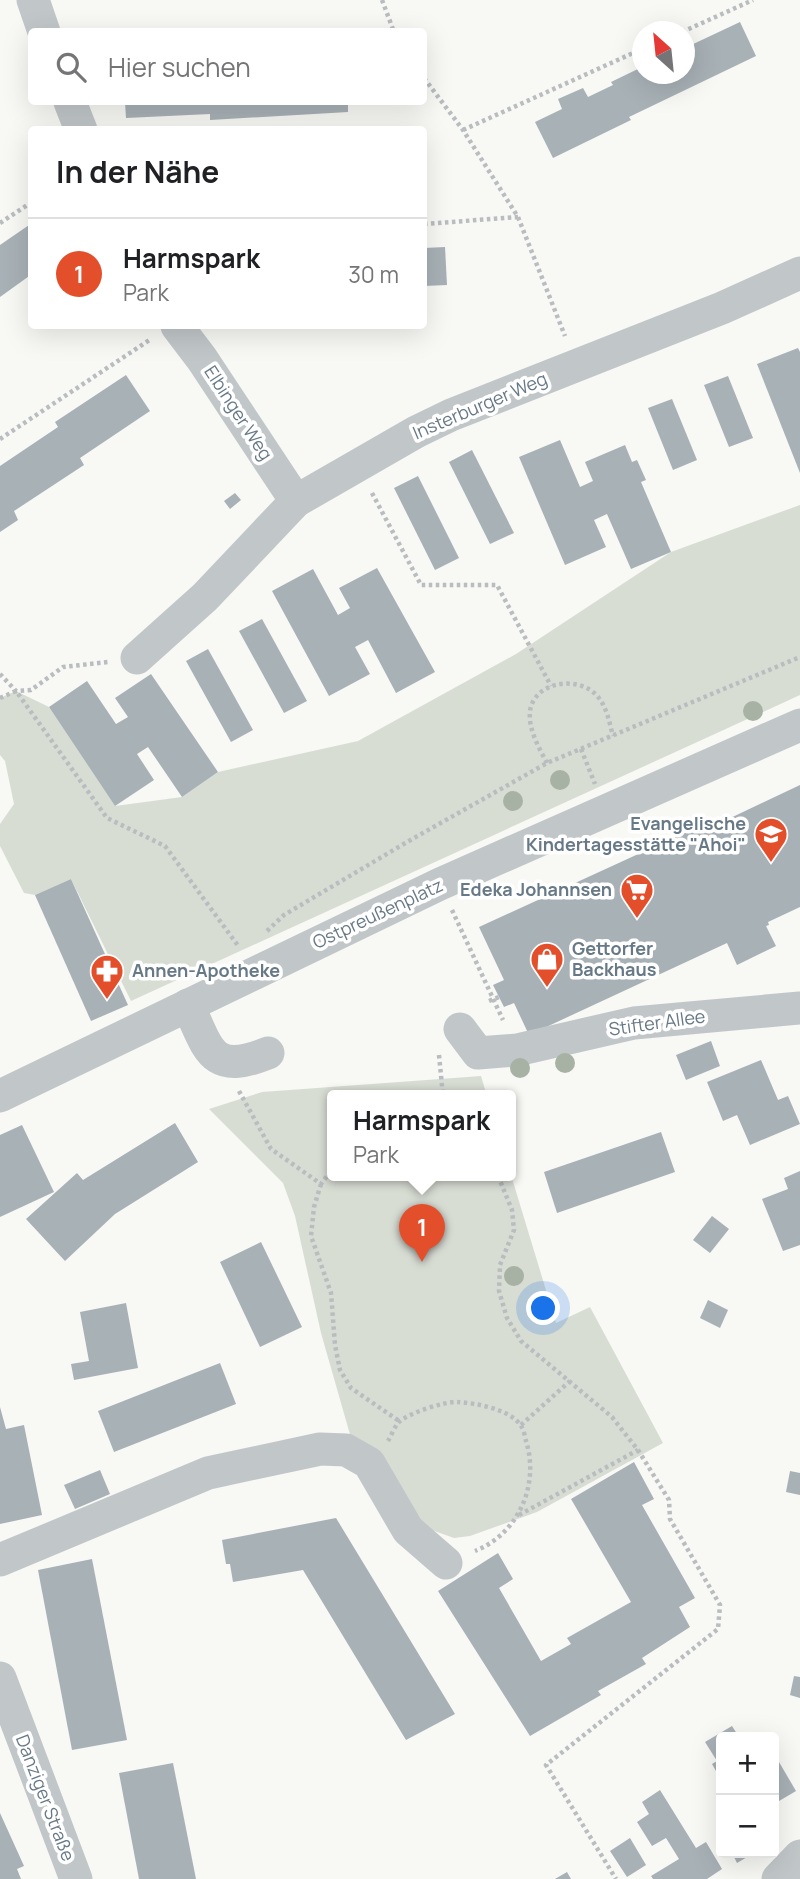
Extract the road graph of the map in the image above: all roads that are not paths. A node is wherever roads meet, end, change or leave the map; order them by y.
1 (33, 0) edge
2 (43, 28) edge
3 (71, 105) edge
4 (79, 126) edge
5 (800, 273) edge
6 (168, 329) edge
7 (296, 501) junction
8 (137, 658) road end
9 (800, 725) edge
10 (188, 1004) junction
11 (800, 1008) edge
12 (449, 1036) road end
13 (268, 1053) dead end
14 (0, 1096) edge
15 (0, 1560) edge
16 (446, 1563) road end
17 (0, 1678) edge
18 (12, 1748) edge
19 (76, 1879) edge

1 - 2 street
3 - 4 street
5 - 7 street, Insterburger Weg
6 - 7 street, Elbinger Weg
7 - 8 street, Insterburger Weg
9 - 10 street, Ostpreußenplatz
10 - 13 street
10 - 14 street, Ostpreußenplatz
11 - 12 street, Stifter Allee
15 - 16 street
17 - 18 street, Danziger Straße
18 - 19 street, Danziger Straße

